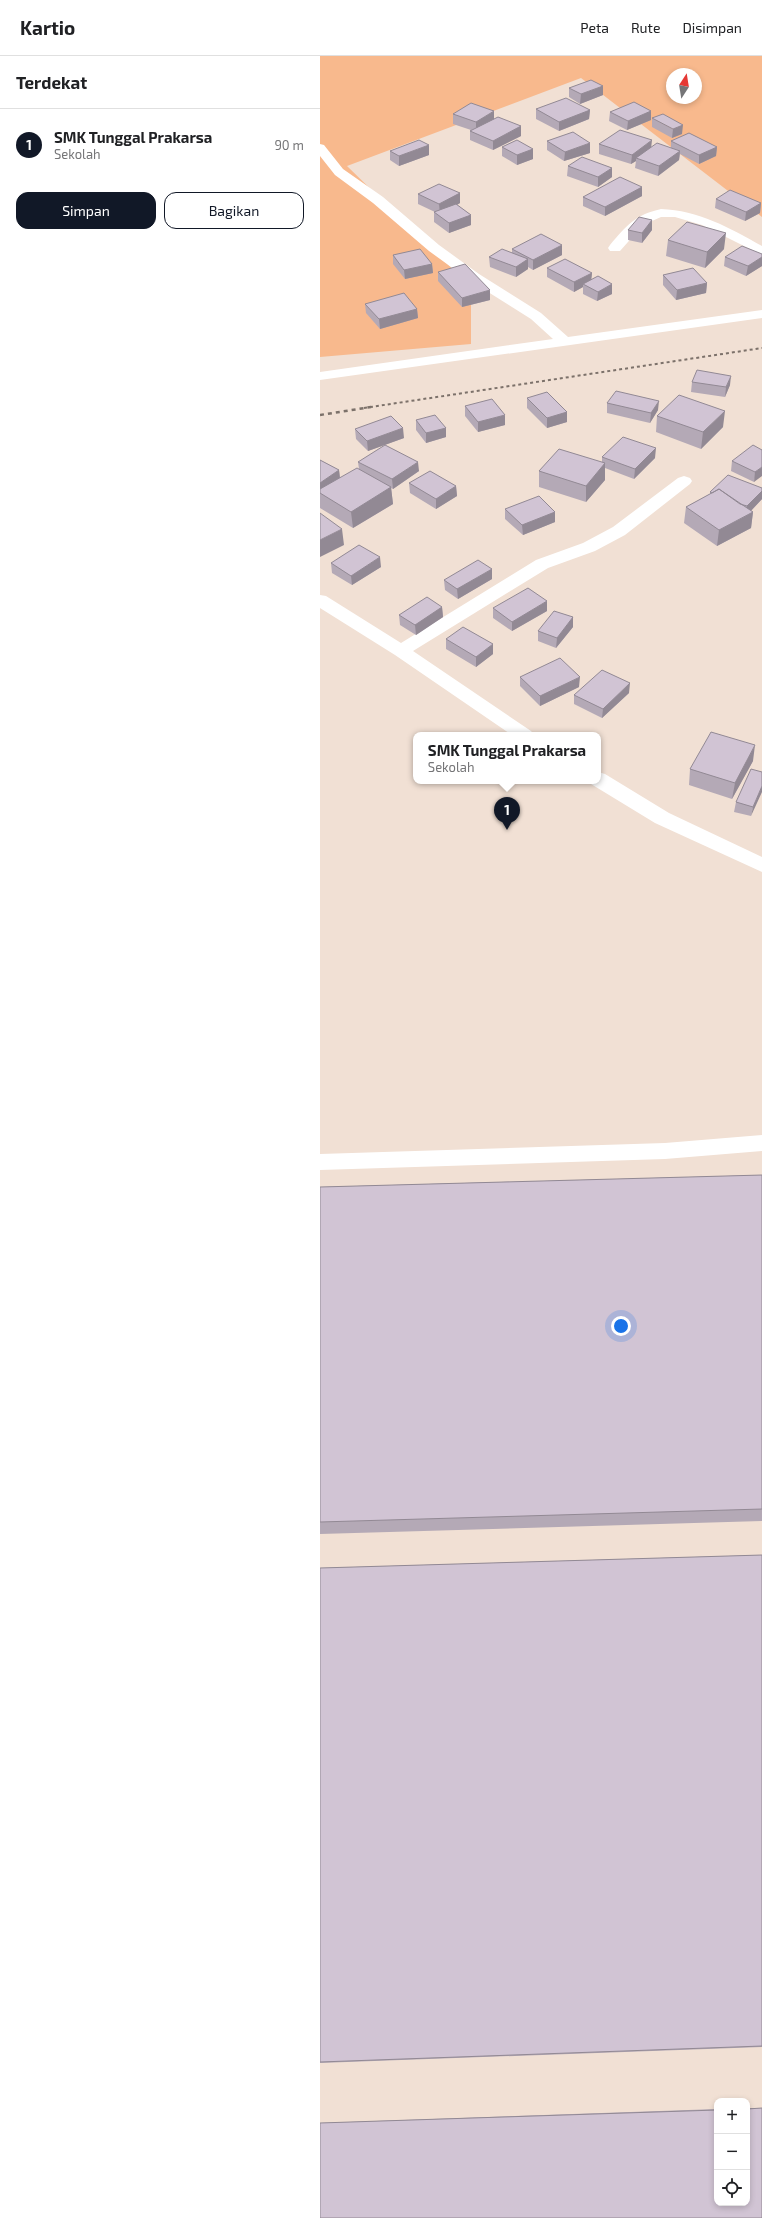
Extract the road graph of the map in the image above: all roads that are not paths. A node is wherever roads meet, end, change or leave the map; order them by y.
1 (320, 148) edge
2 (615, 248) dead end
3 (762, 251) edge
4 (762, 314) edge
5 (563, 340) junction
6 (320, 376) edge
7 (684, 481) dead end
8 (320, 600) edge
9 (401, 652) junction
10 (521, 732) edge
11 (601, 781) edge
12 (762, 865) edge
13 (762, 1143) edge
14 (320, 1162) edge

1 - 5 street
2 - 3 street
4 - 5 street
5 - 6 street
7 - 9 street
8 - 9 street
9 - 10 street
11 - 12 street
13 - 14 lane

